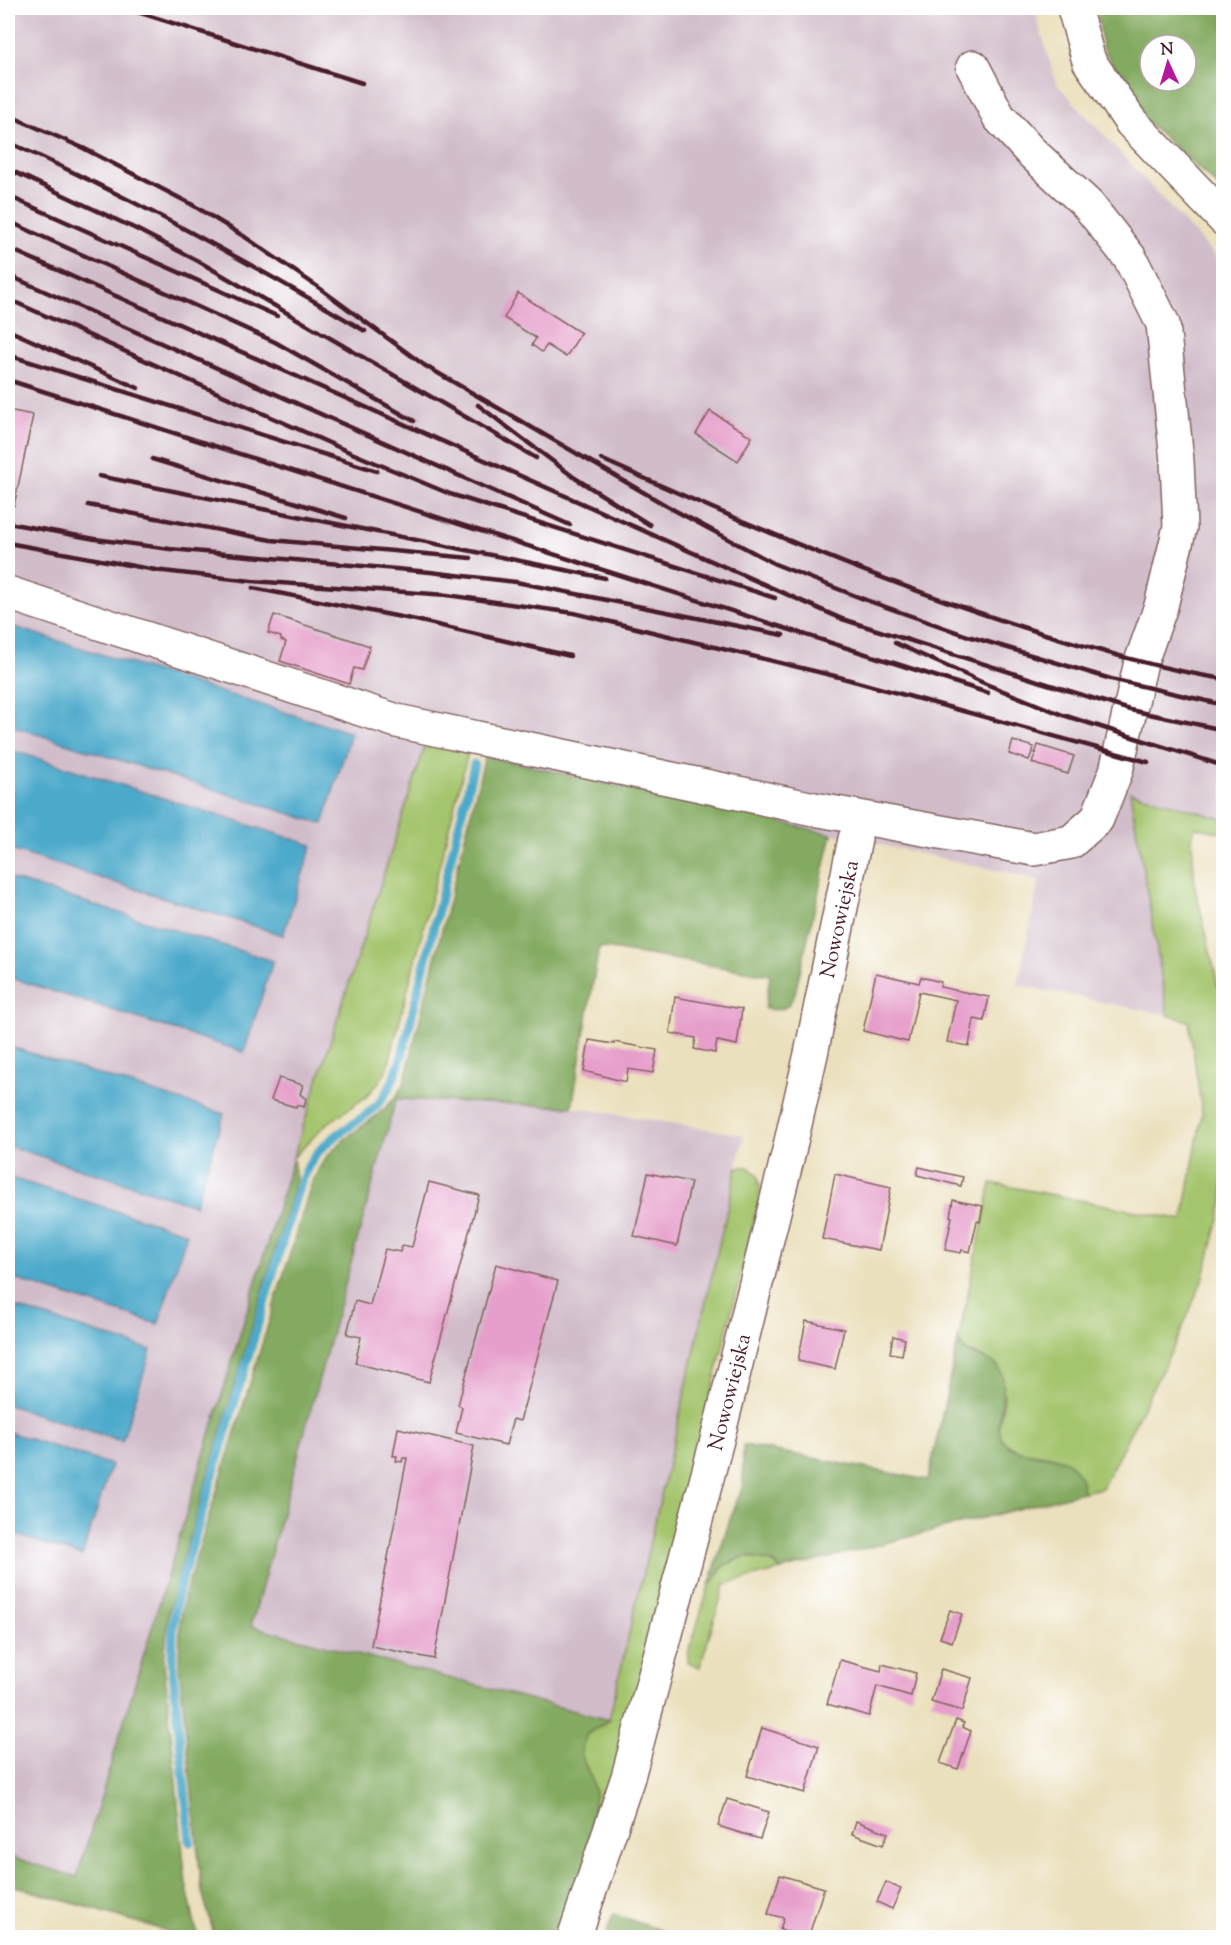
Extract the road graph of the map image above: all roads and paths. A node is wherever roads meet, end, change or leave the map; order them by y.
1 (1074, 8) edge
2 (973, 67) dead end
3 (1224, 219) edge
4 (8, 593) edge
5 (855, 839) dead end
6 (574, 1938) edge

1 - 3 street
2 - 4 street
5 - 6 street, Nowowiejska

